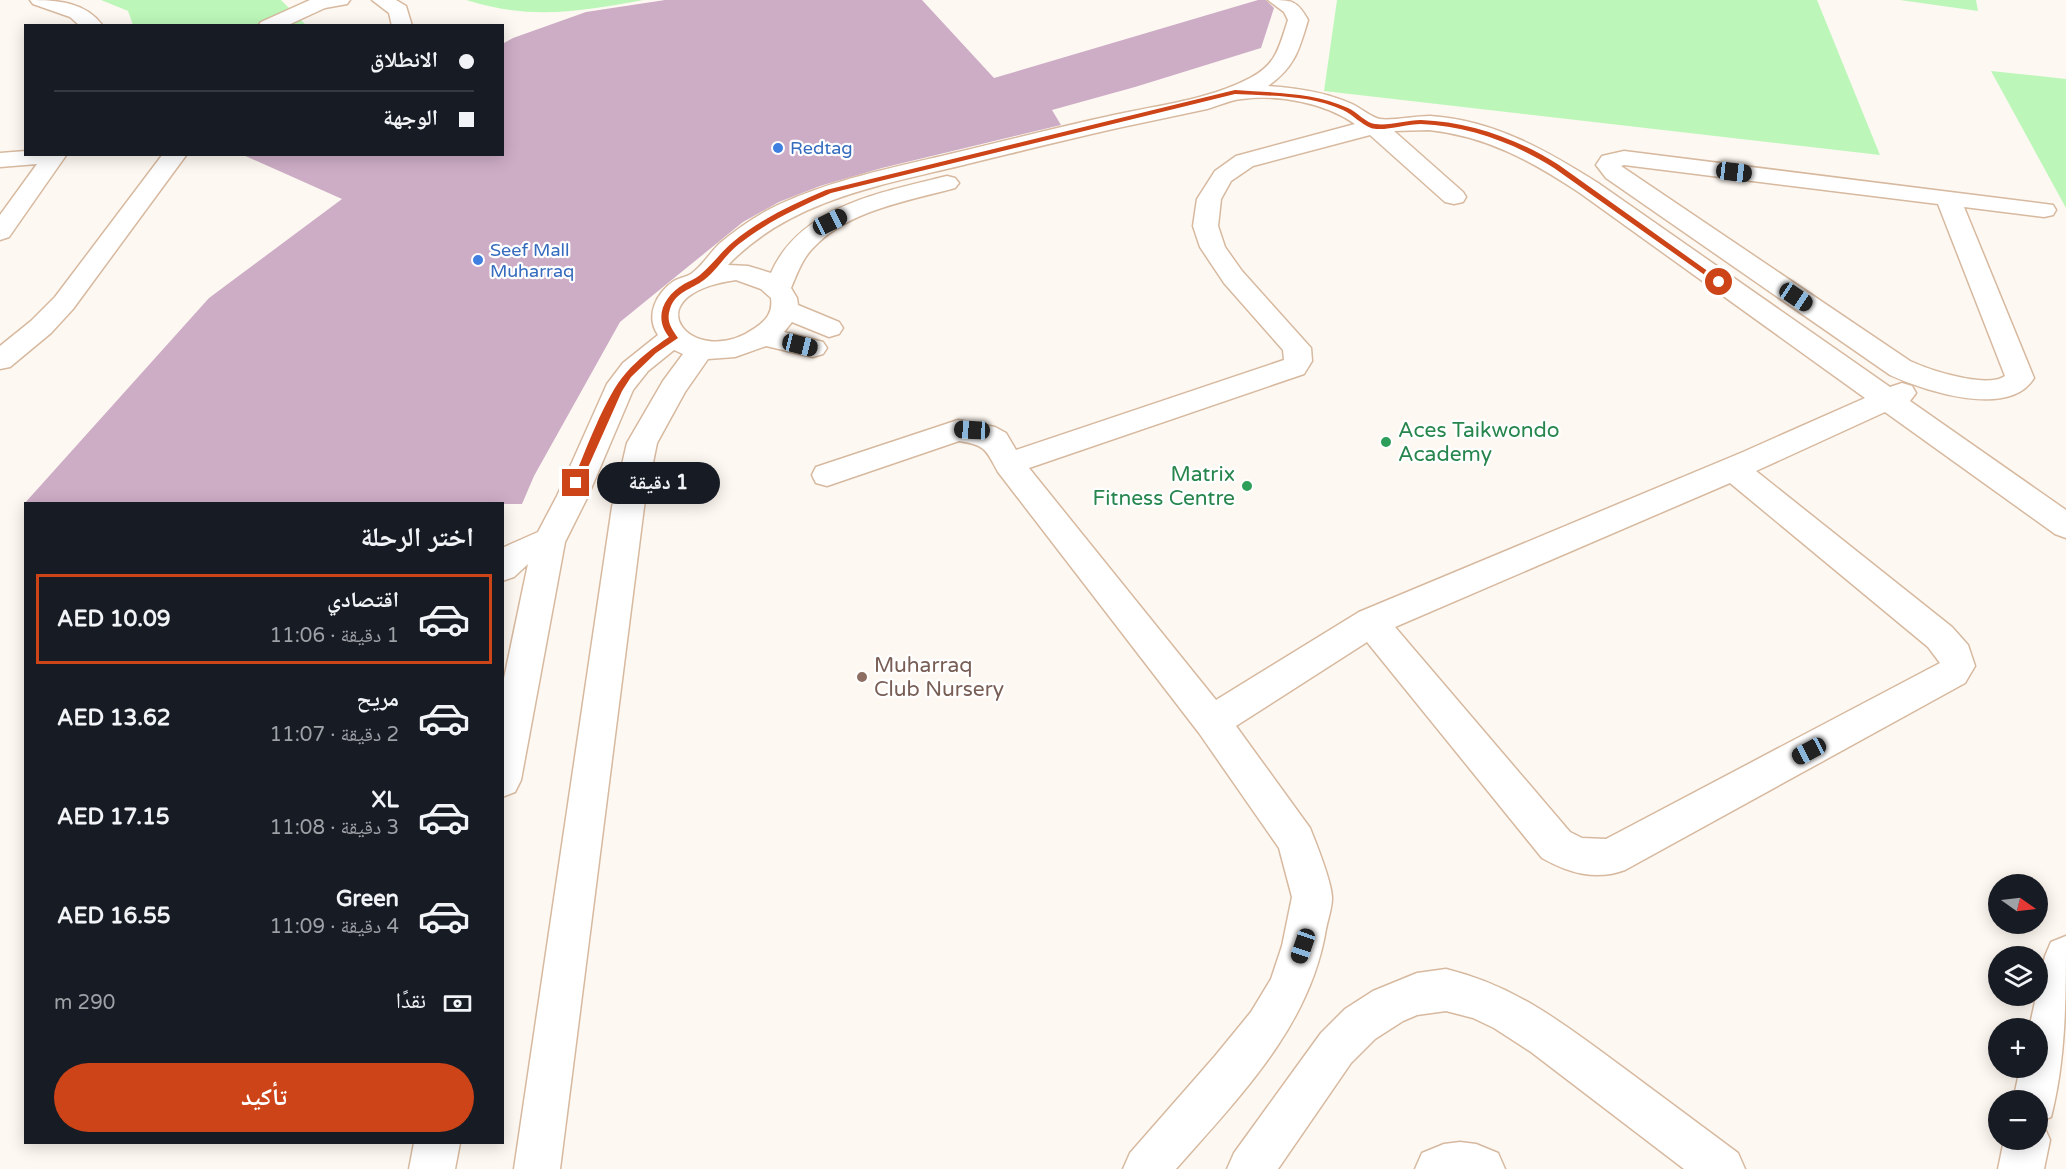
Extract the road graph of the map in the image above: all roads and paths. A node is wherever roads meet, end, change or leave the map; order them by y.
1 (40, 0) edge
2 (340, 0) edge
3 (382, 0) edge
4 (1278, 0) edge
5 (91, 24) edge
6 (273, 24) edge
7 (402, 24) edge
8 (1179, 87) dead end
9 (1235, 92) junction
10 (1146, 94) dead end
11 (1202, 102) junction
12 (1373, 126) junction
13 (1078, 129) junction
14 (44, 156) edge
15 (54, 156) edge
16 (174, 156) edge
17 (0, 160) edge
18 (1635, 187) junction
19 (1588, 188) junction
20 (1454, 197) dead end
21 (1948, 198) junction
22 (2044, 210) dead end
23 (0, 232) edge
24 (701, 278) junction
25 (781, 298) junction
26 (763, 336) junction
27 (688, 343) junction
28 (0, 360) edge
29 (1927, 380) junction
30 (1887, 402) junction
31 (1009, 464) junction
32 (1733, 469) junction
33 (827, 475) dead end
34 (2066, 526) edge
35 (549, 541) junction
36 (504, 566) edge
37 (1371, 622) junction
38 (1212, 722) junction
39 (504, 770) edge
40 (2066, 956) edge
41 (2037, 1090) edge
42 (437, 1144) edge
43 (2025, 1150) edge
44 (432, 1169) edge
45 (537, 1169) edge
46 (1146, 1169) edge
47 (1250, 1169) edge
48 (1438, 1169) edge
49 (1482, 1169) edge
50 (1722, 1169) edge
51 (2021, 1169) edge

1 - 5 lane
2 - 6 lane
3 - 7 lane
4 - 9 lane
8 - 11 lane
9 - 11 lane
9 - 12 lane
9 - 25 lane
10 - 13 lane
11 - 13 lane
12 - 19 lane
12 - 20 lane
12 - 31 lane
13 - 24 lane
14 - 17 lane
15 - 23 lane
16 - 28 lane
18 - 19 lane
18 - 21 lane
18 - 29 lane
19 - 30 lane
21 - 22 lane
21 - 29 lane
24 - 25 lane
24 - 27 lane
25 - 26 lane
25 - 26 lane
26 - 27 lane
27 - 35 lane
27 - 45 lane
29 - 30 lane
30 - 32 lane
30 - 34 lane
31 - 33 lane
31 - 38 lane
32 - 37 lane
32 - 37 lane
35 - 36 lane
35 - 39 lane
37 - 38 lane
38 - 46 lane
40 - 41 lane
42 - 44 lane
43 - 51 lane
47 - 50 lane
48 - 49 lane

